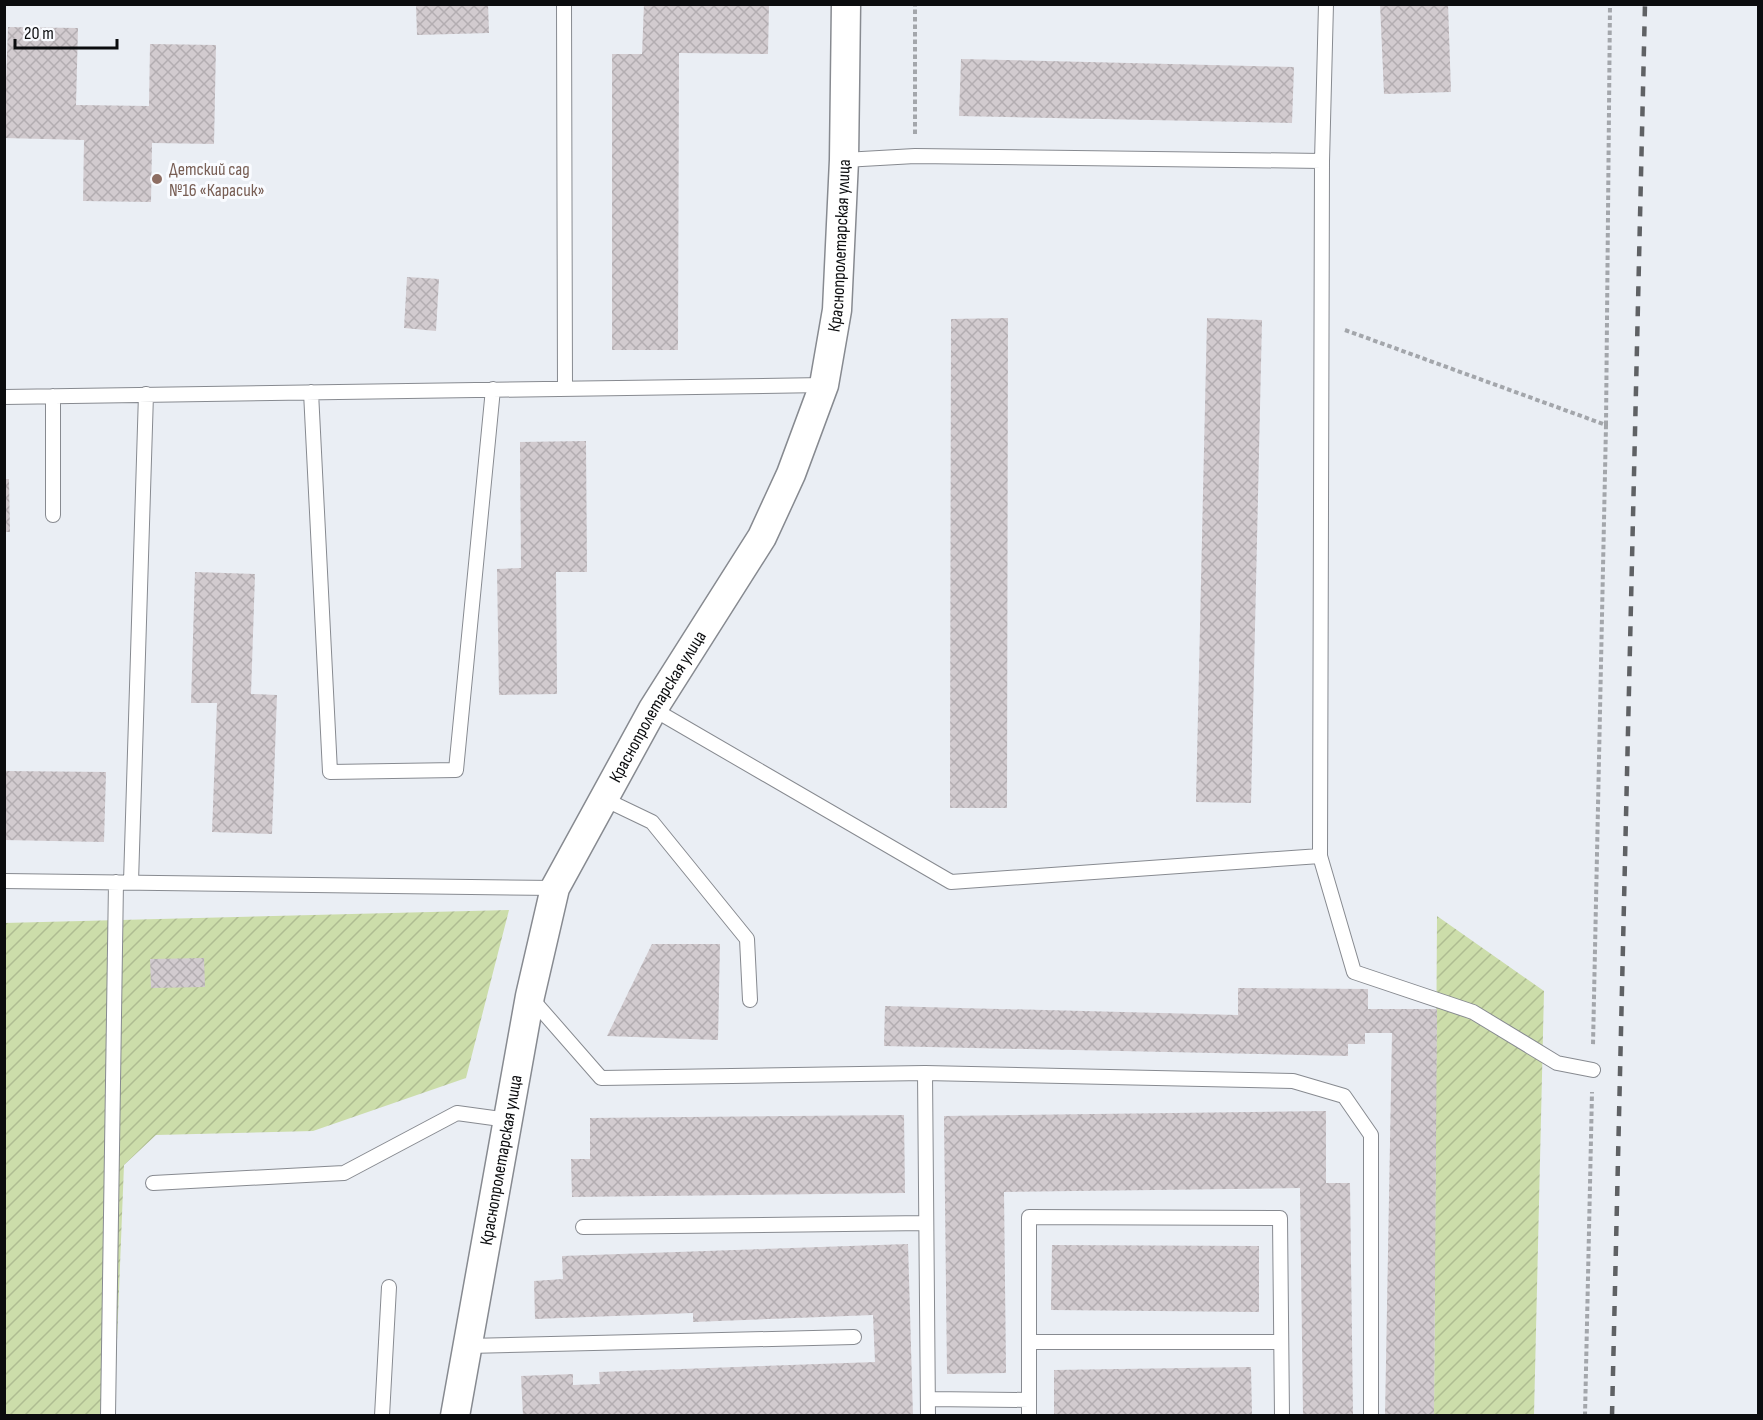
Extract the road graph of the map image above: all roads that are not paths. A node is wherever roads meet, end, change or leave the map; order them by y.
1 (564, 4) edge
2 (846, 4) edge
3 (1326, 4) edge
4 (844, 160) junction
5 (1322, 161) junction
6 (825, 385) junction
7 (493, 389) junction
8 (564, 389) junction
9 (311, 392) junction
10 (146, 394) junction
11 (53, 396) junction
12 (4, 397) edge
13 (53, 515) dead end
14 (653, 709) junction
15 (604, 799) junction
16 (1320, 856) junction
17 (4, 881) edge
18 (116, 882) junction
19 (132, 882) junction
20 (555, 888) junction
21 (530, 996) junction
22 (750, 1000) dead end
23 (1593, 1070) road end
24 (925, 1073) junction
25 (508, 1120) junction
26 (153, 1183) dead end
27 (926, 1223) junction
28 (583, 1227) dead end
29 (389, 1287) dead end
30 (854, 1337) dead end
31 (1029, 1342) junction
32 (1281, 1342) junction
33 (468, 1346) junction
34 (928, 1399) junction
35 (1029, 1400) junction
36 (108, 1416) edge
37 (382, 1416) edge
38 (455, 1416) edge
39 (928, 1416) edge
40 (1029, 1416) edge
41 (1282, 1416) edge
42 (1371, 1416) edge

1 - 8 lane
2 - 4 street, Краснопролетарская улица
3 - 5 lane
4 - 5 lane
4 - 6 street, Краснопролетарская улица
5 - 16 lane
6 - 8 lane
6 - 14 street, Краснопролетарская улица
7 - 8 lane
7 - 9 lane
7 - 9 lane
9 - 10 lane
10 - 11 lane
10 - 19 lane
11 - 12 lane
11 - 13 lane
14 - 15 street, Краснопролетарская улица
14 - 16 lane
15 - 20 street, Краснопролетарская улица
15 - 22 lane
16 - 23 lane
17 - 18 lane
18 - 19 lane
18 - 36 lane
19 - 20 lane
20 - 21 street, Краснопролетарская улица
21 - 24 lane
21 - 25 street, Краснопролетарская улица
24 - 27 lane
24 - 42 lane
25 - 26 lane
25 - 33 street, Краснопролетарская улица
27 - 28 lane
27 - 34 lane
29 - 37 lane
30 - 33 lane
31 - 32 lane
31 - 32 lane
31 - 35 lane
32 - 41 lane
33 - 38 street, Краснопролетарская улица
34 - 35 lane
34 - 39 lane
35 - 40 lane

